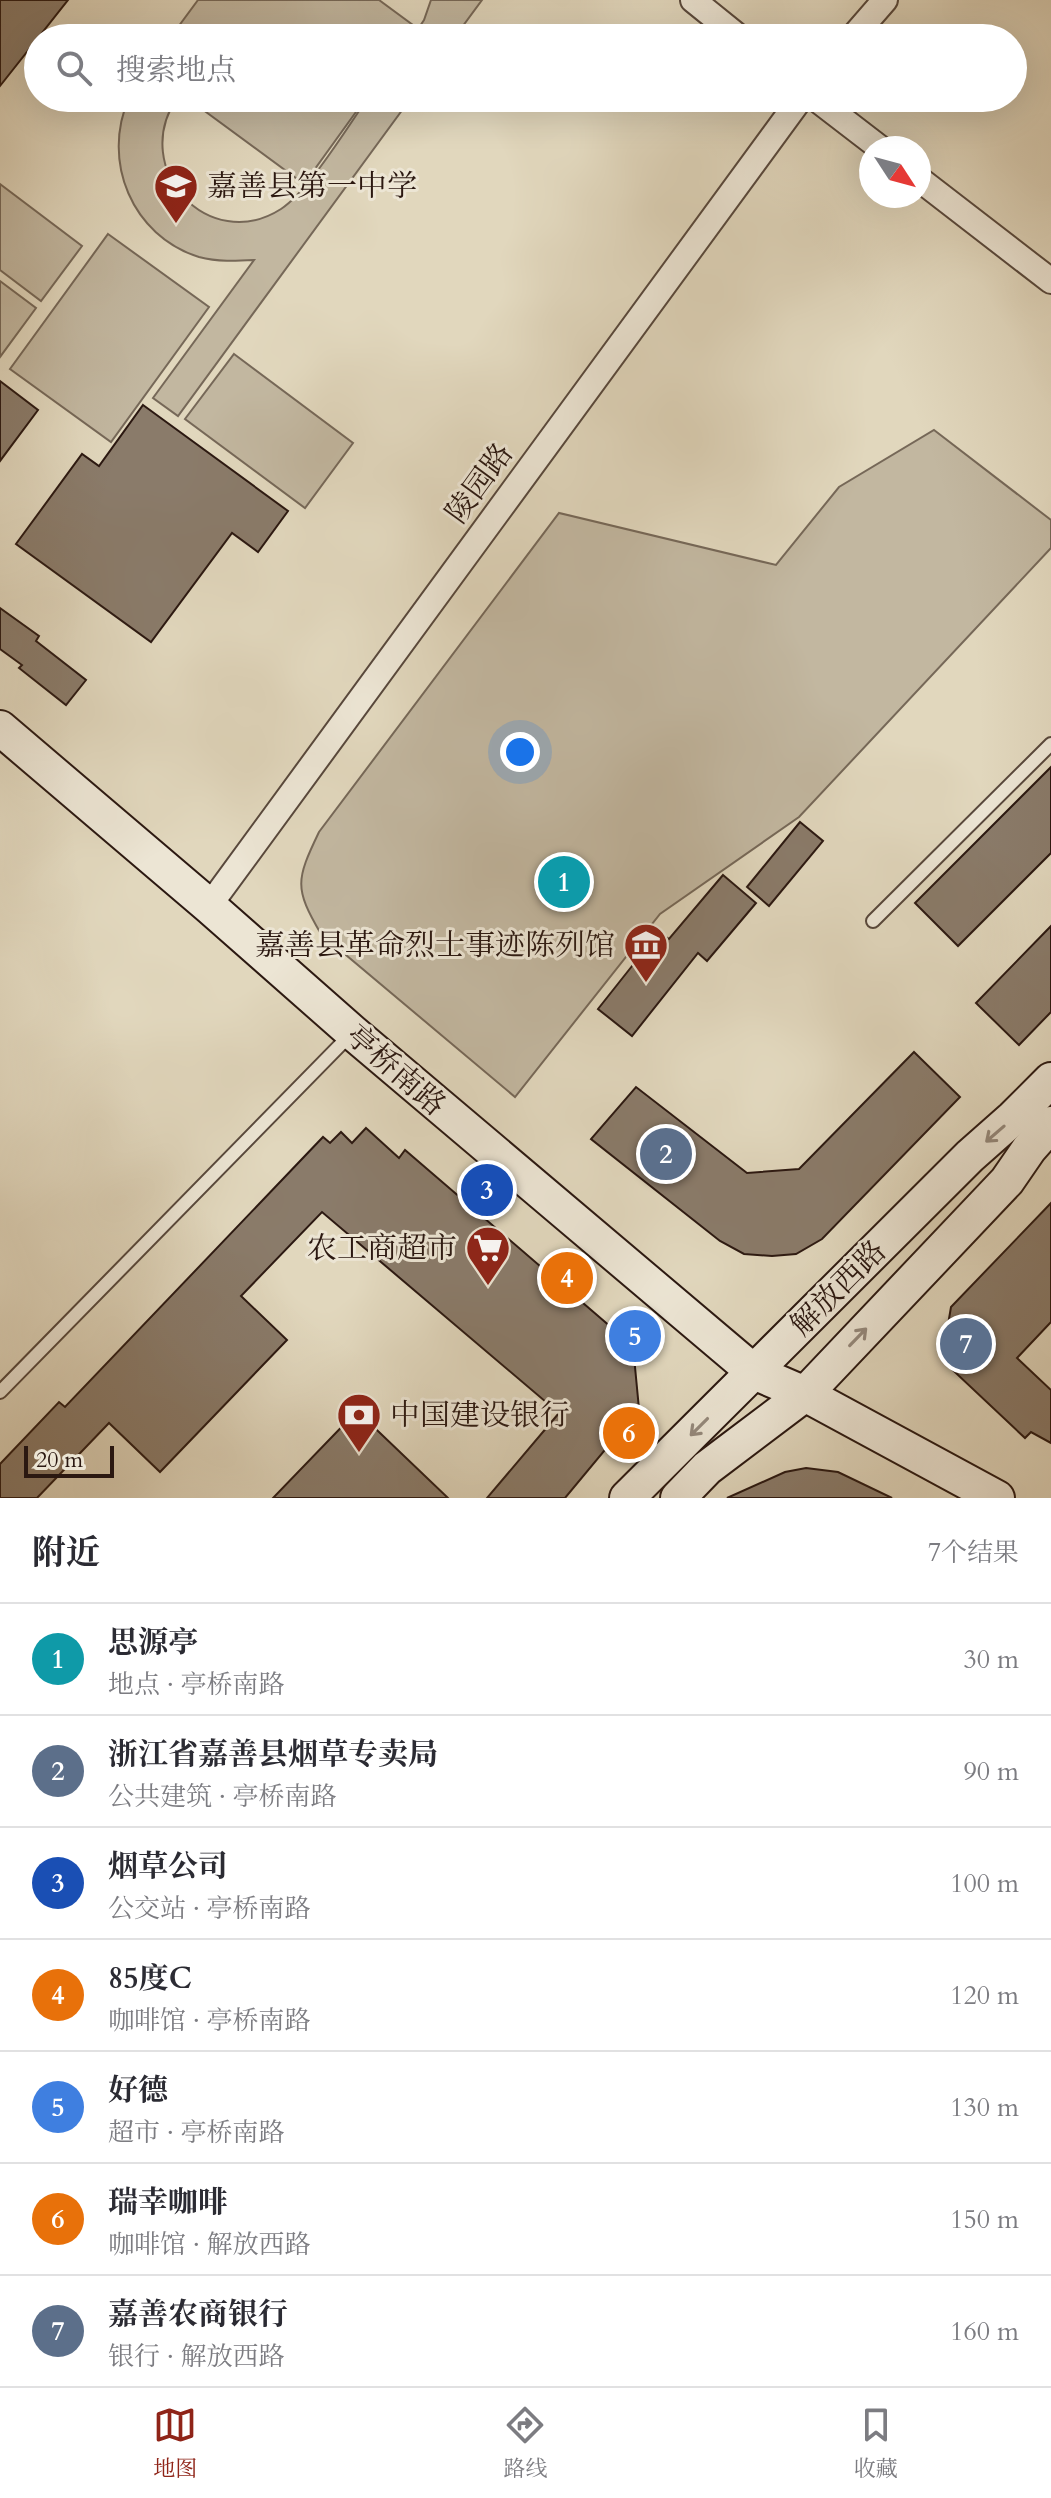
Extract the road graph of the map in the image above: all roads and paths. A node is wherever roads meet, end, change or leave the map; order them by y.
1 (693, 0) edge
2 (885, 0) edge
3 (723, 24) edge
4 (864, 24) edge
5 (791, 112) edge
6 (833, 112) edge
7 (864, 136) edge
8 (931, 188) edge
9 (1051, 281) edge
10 (0, 728) edge
11 (1051, 744) edge
12 (209, 906) junction
13 (873, 921) dead end
14 (352, 1032) junction
15 (1051, 1080) edge
16 (1051, 1124) edge
17 (754, 1372) junction
18 (0, 1392) edge
19 (805, 1394) junction
20 (627, 1498) edge
21 (678, 1498) edge
22 (997, 1498) edge

1 - 3 street
2 - 4 street
5 - 12 street, 陵园路
6 - 7 street
8 - 9 street
10 - 12 street, 亭桥南路
11 - 13 lane
12 - 14 street, 亭桥南路
14 - 17 street, 亭桥南路
14 - 18 lane
15 -> 17 street, 解放西路
19 -> 16 street, 解放西路
17 - 19 street, 亭桥南路
17 -> 20 street, 解放西路
19 - 21 street, 解放西路
19 - 22 street, 亭桥南路

